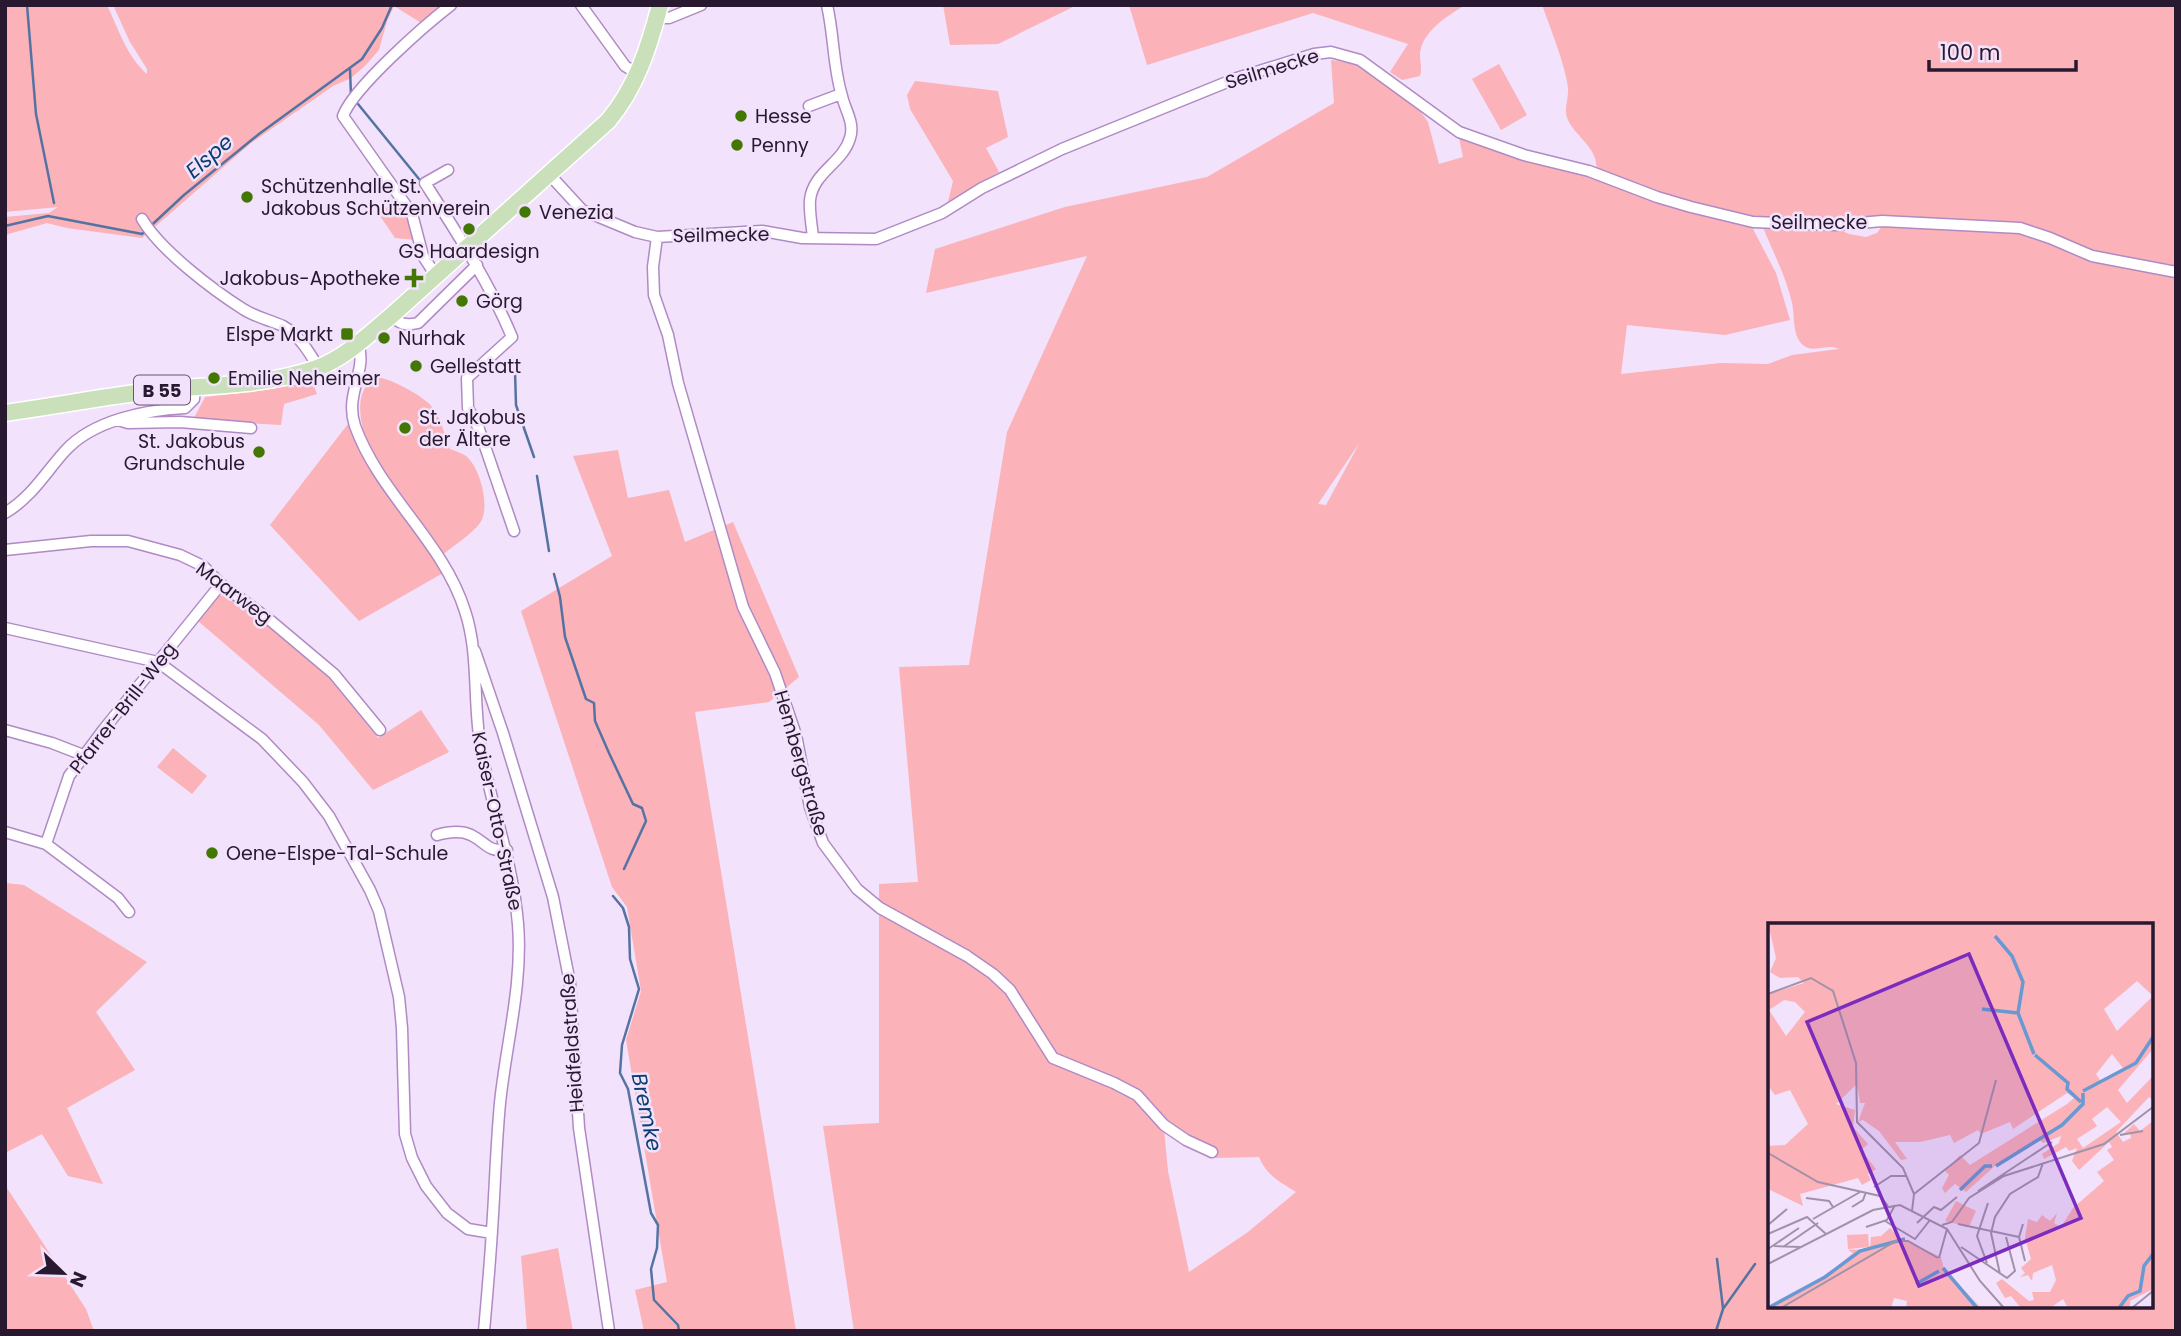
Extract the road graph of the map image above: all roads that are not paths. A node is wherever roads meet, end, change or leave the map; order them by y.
1 (451, 5) edge
2 (581, 5) edge
3 (701, 5) edge
4 (827, 5) edge
5 (659, 11) edge
6 (638, 74) junction
7 (841, 94) junction
8 (809, 106) dead end
9 (448, 170) dead end
10 (548, 173) junction
11 (146, 225) dead end
12 (657, 237) junction
13 (813, 238) junction
14 (466, 248) junction
15 (477, 265) junction
16 (2176, 272) edge
17 (436, 276) junction
18 (391, 316) junction
19 (358, 343) junction
20 (318, 367) junction
21 (195, 387) junction
22 (5, 413) edge
23 (118, 420) junction
24 (251, 428) dead end
25 (5, 513) edge
26 (514, 531) dead end
27 (5, 550) edge
28 (221, 584) junction
29 (5, 628) edge
30 (471, 641) junction
31 (158, 662) junction
32 (5, 730) edge
33 (380, 730) dead end
34 (83, 755) junction
35 (5, 832) edge
36 (437, 835) dead end
37 (46, 844) junction
38 (507, 850) junction
39 (128, 912) dead end
40 (1212, 1152) dead end
41 (492, 1233) junction
42 (484, 1331) edge
43 (609, 1331) edge

1 - 17 street
2 - 6 street
3 - 5 street
4 - 7 street
5 - 6 main road, B 55
6 - 10 main road, B 55
7 - 8 street
7 - 13 street
9 - 14 street
10 - 12 street, Seilmecke
10 - 14 main road, B 55
11 - 20 street
12 - 13 street, Seilmecke
12 - 40 street, Hembergstraße
13 - 16 street, Seilmecke
14 - 15 street
14 - 17 main road, B 55
15 - 18 street
15 - 26 street
17 - 18 main road, B 55
18 - 19 main road, B 55
19 - 20 main road, B 55
19 - 30 street, Kaiser-Otto-Straße
20 - 21 main road, B 55
21 - 22 main road, B 55
21 - 23 street
23 - 24 street
23 - 25 street
27 - 28 street, Maarweg
28 - 31 street, Pfarrer-Brill-Weg
28 - 33 street, Maarweg
29 - 31 street
30 - 38 street, Kaiser-Otto-Straße
30 - 43 street, Heidfeldstraße
31 - 34 street, Pfarrer-Brill-Weg
31 - 41 street
32 - 34 street
34 - 37 street, Pfarrer-Brill-Weg
35 - 37 street
36 - 38 street
37 - 39 street
38 - 41 street, Kaiser-Otto-Straße
41 - 42 street, Kaiser-Otto-Straße

